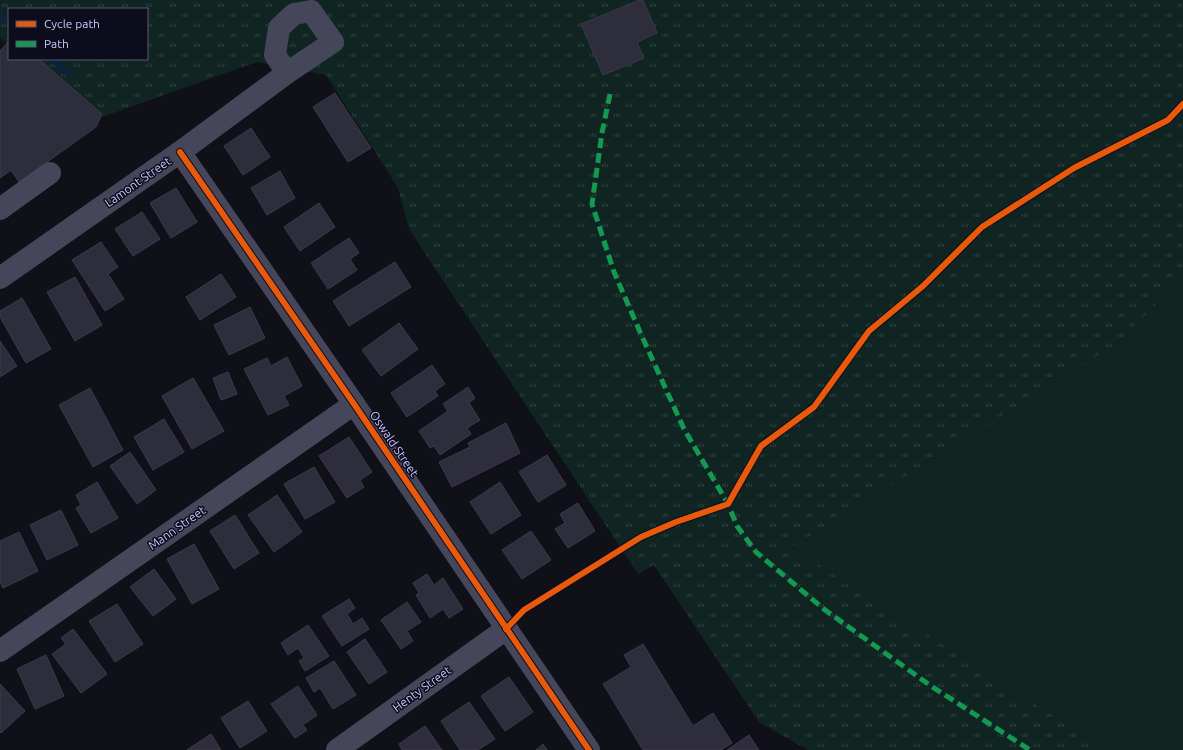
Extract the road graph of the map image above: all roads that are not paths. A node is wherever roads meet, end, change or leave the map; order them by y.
1 (287, 73) junction
2 (180, 152) junction
3 (50, 174) dead end
4 (0, 208) edge
5 (0, 278) edge
6 (354, 404) junction
7 (506, 629) junction
8 (0, 651) edge
9 (337, 750) edge
10 (589, 750) edge

1 - 1 street, Lamont Street
1 - 2 street, Lamont Street
2 - 5 street, Lamont Street
2 - 6 street, Oswald Street
3 - 4 street
6 - 7 street, Oswald Street
6 - 8 street, Mann Street
7 - 9 street, Henty Street
7 - 10 street, Oswald Street

